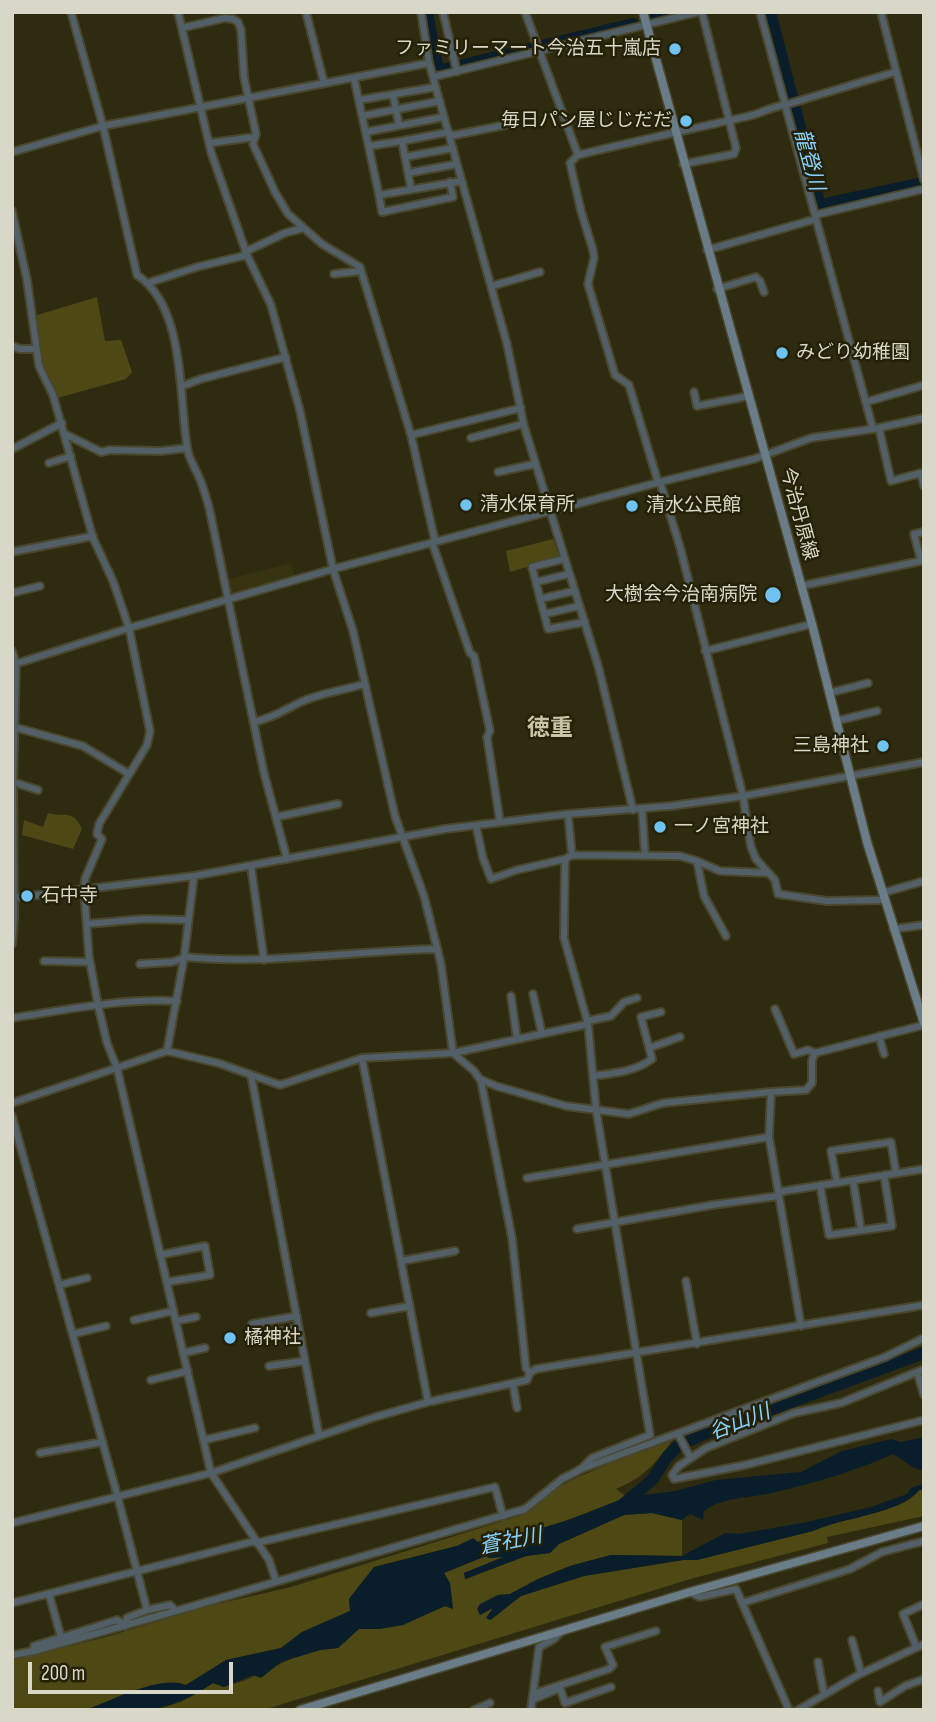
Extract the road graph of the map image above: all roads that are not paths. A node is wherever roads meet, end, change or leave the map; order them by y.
1 (71, 12) edge
2 (178, 12) edge
3 (306, 12) edge
4 (421, 12) edge
5 (443, 12) edge
6 (526, 12) edge
7 (643, 12) edge
8 (700, 12) edge
9 (760, 12) edge
10 (881, 12) edge
11 (682, 14) edge
12 (646, 26) junction
13 (182, 29) junction
14 (539, 52) junction
15 (429, 62) junction
16 (457, 72) junction
17 (895, 72) junction
18 (433, 77) junction
19 (354, 78) junction
20 (324, 83) junction
21 (436, 87) junction
22 (393, 94) junction
23 (248, 99) junction
24 (359, 100) junction
25 (440, 101) junction
26 (785, 105) junction
27 (202, 108) junction
28 (396, 109) junction
29 (362, 116) junction
30 (444, 117) junction
31 (727, 120) junction
32 (399, 125) junction
33 (505, 125) dead end
34 (103, 126) junction
35 (674, 131) junction
36 (366, 132) junction
37 (450, 134) junction
38 (255, 137) junction
39 (402, 141) junction
40 (210, 143) junction
41 (369, 146) junction
42 (453, 148) junction
43 (12, 152) edge
44 (578, 155) junction
45 (405, 157) junction
46 (457, 164) junction
47 (683, 164) junction
48 (408, 173) junction
49 (924, 180) edge
50 (462, 181) junction
51 (450, 183) junction
52 (428, 186) junction
53 (411, 189) junction
54 (924, 189) edge
55 (379, 195) junction
56 (432, 201) junction
57 (12, 211) edge
58 (815, 217) junction
59 (304, 228) junction
60 (707, 250) junction
61 (246, 253) junction
62 (361, 271) junction
63 (540, 272) dead end
64 (334, 274) dead end
65 (148, 283) junction
66 (492, 286) junction
67 (718, 289) junction
68 (764, 292) dead end
69 (12, 346) edge
70 (36, 349) junction
71 (286, 358) junction
72 (924, 385) edge
73 (182, 386) junction
74 (694, 392) dead end
75 (749, 396) junction
76 (866, 402) junction
77 (521, 408) junction
78 (924, 418) edge
79 (62, 423) junction
80 (523, 424) junction
81 (876, 429) junction
82 (65, 434) junction
83 (411, 435) junction
84 (471, 438) dead end
85 (187, 448) junction
86 (12, 449) edge
87 (765, 454) junction
88 (71, 456) junction
89 (49, 463) dead end
90 (535, 464) junction
91 (498, 472) dead end
92 (659, 482) junction
93 (924, 486) edge
94 (549, 511) junction
95 (924, 532) edge
96 (93, 536) junction
97 (434, 542) junction
98 (12, 552) edge
99 (565, 559) junction
100 (333, 569) junction
101 (569, 574) junction
102 (536, 582) junction
103 (40, 586) dead end
104 (801, 586) junction
105 (575, 591) junction
106 (12, 593) edge
107 (227, 599) junction
108 (540, 599) junction
109 (579, 606) junction
110 (544, 614) junction
111 (584, 622) junction
112 (812, 624) junction
113 (129, 628) junction
114 (12, 651) edge
115 (705, 651) junction
116 (14, 664) edge
117 (868, 683) dead end
118 (365, 684) junction
119 (829, 693) junction
120 (877, 711) dead end
121 (836, 721) junction
122 (254, 722) junction
123 (14, 727) junction
124 (924, 762) edge
125 (129, 774) junction
126 (850, 775) junction
127 (13, 782) edge
128 (38, 790) dead end
129 (743, 796) junction
130 (338, 804) dead end
131 (642, 809) junction
132 (633, 810) junction
133 (568, 814) junction
134 (276, 817) junction
135 (500, 822) junction
136 (475, 825) junction
137 (403, 836) junction
138 (572, 855) junction
139 (645, 855) junction
140 (287, 859) junction
141 (565, 859) junction
142 (697, 861) junction
143 (251, 866) junction
144 (770, 873) junction
145 (194, 876) junction
146 (924, 881) edge
147 (84, 890) junction
148 (13, 897) edge
149 (883, 897) junction
150 (188, 920) junction
151 (87, 924) junction
152 (924, 925) edge
153 (893, 929) junction
154 (726, 936) dead end
155 (12, 944) edge
156 (437, 948) junction
157 (184, 957) junction
158 (264, 960) junction
159 (44, 961) dead end
160 (90, 961) junction
161 (140, 964) dead end
162 (924, 988) edge
163 (912, 989) junction
164 (533, 994) dead end
165 (511, 996) dead end
166 (638, 998) dead end
167 (177, 1001) junction
168 (98, 1005) junction
169 (775, 1009) dead end
170 (661, 1012) dead end
171 (12, 1018) edge
172 (587, 1022) junction
173 (924, 1024) edge
174 (542, 1034) junction
175 (880, 1036) junction
176 (680, 1037) dead end
177 (517, 1039) junction
178 (649, 1048) junction
179 (167, 1051) junction
180 (453, 1053) junction
181 (815, 1053) junction
182 (884, 1054) dead end
183 (362, 1058) junction
184 (117, 1068) junction
185 (251, 1075) junction
186 (593, 1076) junction
187 (480, 1079) junction
188 (771, 1092) junction
189 (12, 1103) edge
190 (596, 1109) junction
191 (12, 1116) edge
192 (769, 1137) junction
193 (605, 1166) junction
194 (924, 1169) edge
195 (896, 1173) junction
196 (884, 1175) junction
197 (527, 1178) dead end
198 (853, 1180) junction
199 (837, 1183) junction
200 (821, 1185) junction
201 (778, 1194) junction
202 (615, 1223) junction
203 (577, 1229) dead end
204 (861, 1230) junction
205 (455, 1251) dead end
206 (160, 1255) junction
207 (401, 1261) junction
208 (87, 1278) dead end
209 (686, 1281) dead end
210 (167, 1282) junction
211 (59, 1285) junction
212 (924, 1305) edge
213 (410, 1306) junction
214 (173, 1311) junction
215 (371, 1313) dead end
216 (297, 1316) junction
217 (196, 1317) dead end
218 (134, 1320) dead end
219 (176, 1321) junction
220 (253, 1324) dead end
221 (106, 1326) dead end
222 (801, 1326) junction
223 (299, 1328) junction
224 (73, 1334) junction
225 (257, 1335) dead end
226 (924, 1338) edge
227 (697, 1344) junction
228 (205, 1348) dead end
229 (183, 1353) junction
230 (638, 1354) junction
231 (305, 1361) junction
232 (269, 1366) dead end
233 (920, 1370) edge
234 (188, 1371) junction
235 (530, 1373) junction
236 (151, 1380) dead end
237 (513, 1384) junction
238 (924, 1395) edge
239 (428, 1402) junction
240 (517, 1408) dead end
241 (924, 1420) edge
242 (255, 1428) dead end
243 (678, 1434) junction
244 (319, 1436) junction
245 (204, 1440) junction
246 (103, 1443) junction
247 (40, 1453) dead end
248 (691, 1457) junction
249 (582, 1469) junction
250 (211, 1472) junction
251 (118, 1497) junction
252 (503, 1516) junction
253 (12, 1523) edge
254 (924, 1526) edge
255 (924, 1541) edge
256 (256, 1542) junction
257 (137, 1572) junction
258 (276, 1581) junction
259 (690, 1592) junction
260 (49, 1594) junction
261 (12, 1603) edge
262 (742, 1603) junction
263 (924, 1604) edge
264 (147, 1610) junction
265 (176, 1611) junction
266 (125, 1626) junction
267 (563, 1630) junction
268 (656, 1631) dead end
269 (61, 1637) junction
270 (852, 1640) dead end
271 (920, 1645) edge
272 (34, 1651) junction
273 (924, 1653) edge
274 (12, 1655) edge
275 (818, 1662) dead end
276 (861, 1673) junction
277 (924, 1679) edge
278 (611, 1687) dead end
279 (878, 1691) dead end
280 (824, 1694) junction
281 (533, 1697) junction
282 (490, 1703) dead end
283 (300, 1710) edge
284 (474, 1710) edge
285 (531, 1710) edge
286 (789, 1710) edge
287 (798, 1710) edge

1 - 34 street
2 - 13 street
3 - 20 street
4 - 15 street
5 - 16 street
6 - 14 street
7 - 12 main road, 今治丹原線
8 - 11 street
8 - 31 street
9 - 26 street
10 - 17 street
11 - 12 street
12 - 14 street
12 - 35 main road, 今治丹原線
13 - 23 street
13 - 27 street
14 - 16 street
14 - 44 street
15 - 18 street
15 - 19 street
16 - 18 street
17 - 26 street
17 - 49 street
18 - 21 street
19 - 20 street
19 - 24 street
20 - 23 street
21 - 22 street
21 - 25 street
22 - 24 street
22 - 28 street
23 - 27 street
23 - 38 street
24 - 29 street
25 - 28 street
25 - 30 street
26 - 31 street
26 - 58 street
27 - 34 street
27 - 40 street
28 - 29 street
28 - 32 street
29 - 36 street
30 - 32 street
30 - 37 street
31 - 35 street
31 - 47 street
32 - 36 street
33 - 37 street
34 - 43 street
34 - 65 street
35 - 44 street
35 - 47 main road, 今治丹原線
36 - 41 street
37 - 39 street
37 - 42 street
38 - 40 street
38 - 59 street
39 - 41 street
39 - 45 street
40 - 61 street
41 - 55 street
42 - 45 street
42 - 46 street
44 - 92 street
45 - 48 street
46 - 48 street
46 - 50 street
47 - 60 main road, 今治丹原線
48 - 53 street
50 - 51 street
50 - 66 street
51 - 52 street
51 - 56 street
52 - 53 street
52 - 56 street
53 - 55 street
54 - 58 street
55 - 56 street
57 - 70 street
58 - 60 street
58 - 76 street
59 - 61 street
59 - 62 street
60 - 67 main road, 今治丹原線
61 - 65 street
61 - 71 street
62 - 64 street
62 - 83 street
63 - 66 street
65 - 73 street
66 - 77 street
67 - 68 street
67 - 75 main road, 今治丹原線
69 - 70 street
70 - 79 street
71 - 73 street
71 - 100 street
72 - 76 street
73 - 85 street
74 - 75 street
75 - 87 main road, 今治丹原線
76 - 81 street
77 - 80 street
77 - 83 street
78 - 81 street
79 - 82 street
79 - 86 street
80 - 84 street
80 - 90 street
81 - 87 street
81 - 93 street
82 - 85 street
82 - 88 street
83 - 97 street
85 - 107 street
87 - 92 street
87 - 104 main road, 今治丹原線
88 - 89 street
88 - 96 street
90 - 91 street
90 - 94 street
92 - 94 street
92 - 115 street
94 - 97 street
94 - 99 street
95 - 104 street
96 - 98 street
96 - 113 street
97 - 100 street
97 - 135 street
99 - 101 street
99 - 102 street
100 - 107 street
100 - 118 street
101 - 102 street
101 - 105 street
102 - 108 street
103 - 106 street
104 - 112 main road, 今治丹原線
105 - 108 street
105 - 109 street
107 - 113 street
107 - 122 street
108 - 110 street
109 - 110 street
109 - 111 street
110 - 111 street
111 - 132 street
112 - 115 street
112 - 119 main road, 今治丹原線
113 - 116 street
113 - 125 street
114 - 116 street
115 - 129 street
116 - 123 street
117 - 119 street
118 - 122 street
118 - 137 street
119 - 121 main road, 今治丹原線
120 - 121 street
121 - 126 main road, 今治丹原線
122 - 134 street
123 - 125 street
123 - 127 street
124 - 126 street
125 - 147 street
126 - 129 street
126 - 149 main road, 今治丹原線
127 - 128 street
127 - 148 street
129 - 131 street
129 - 144 street
130 - 134 street
131 - 132 street
131 - 139 street
132 - 133 street
133 - 135 street
133 - 138 street
134 - 140 street
135 - 136 street
136 - 137 street
136 - 141 street
137 - 140 street
137 - 156 street
138 - 139 street
138 - 141 street
139 - 142 street
140 - 143 street
141 - 172 street
142 - 144 street
142 - 154 street
143 - 145 street
143 - 158 street
144 - 149 street
145 - 147 street
145 - 150 street
146 - 149 street
147 - 148 street
147 - 151 street
148 - 155 street
149 - 153 main road, 今治丹原線
150 - 151 street
150 - 157 street
151 - 160 street
152 - 153 street
153 - 163 main road, 今治丹原線
156 - 158 street
156 - 180 street
157 - 158 street
157 - 161 street
157 - 167 street
159 - 160 street
160 - 168 street
162 - 163 street
163 - 173 main road, 今治丹原線
164 - 174 street
165 - 177 street
166 - 172 street
167 - 168 street
167 - 179 street
168 - 171 street
168 - 184 street
169 - 181 street
170 - 178 street
172 - 174 street
172 - 186 street
173 - 175 street
174 - 177 street
175 - 181 street
175 - 182 street
176 - 178 street
177 - 180 street
178 - 186 street
179 - 184 street
179 - 185 street
180 - 183 street
180 - 187 street
181 - 188 street
183 - 185 street
183 - 207 street
184 - 189 street
184 - 206 street
185 - 216 street
186 - 190 street
187 - 190 street
187 - 235 street
188 - 190 street
188 - 192 street
190 - 193 street
191 - 211 street
192 - 193 street
192 - 201 street
193 - 197 street
193 - 202 street
194 - 195 street
195 - 196 street
195 - 199 street
196 - 198 street
196 - 204 street
198 - 199 street
198 - 204 street
199 - 200 street
200 - 201 street
200 - 204 street
201 - 202 street
201 - 222 street
202 - 203 street
202 - 230 street
205 - 207 street
206 - 210 street
206 - 210 street
207 - 213 street
208 - 211 street
209 - 227 street
210 - 214 street
211 - 224 street
212 - 222 street
213 - 215 street
213 - 239 street
214 - 218 street
214 - 219 street
216 - 220 street
216 - 223 street
217 - 219 street
219 - 229 street
221 - 224 street
222 - 227 street
223 - 225 street
223 - 231 street
224 - 246 street
226 - 243 street
227 - 230 street
228 - 229 street
229 - 234 street
230 - 235 street
230 - 249 street
231 - 232 street
231 - 244 street
233 - 238 street
233 - 248 street
234 - 236 street
234 - 245 street
235 - 237 street
237 - 239 street
237 - 240 street
239 - 244 street
241 - 248 street
242 - 245 street
243 - 248 street
243 - 249 street
244 - 250 street
245 - 250 street
246 - 247 street
246 - 251 street
249 - 252 street
250 - 251 street
250 - 256 street
251 - 253 street
251 - 257 street
252 - 256 street
252 - 258 street
254 - 259 main road
255 - 262 street
256 - 257 street
256 - 258 street
257 - 260 street
257 - 264 street
258 - 265 street
259 - 262 street
259 - 267 main road
260 - 261 street
260 - 269 street
262 - 286 street
263 - 271 street
264 - 265 street
264 - 266 street
265 - 266 street
266 - 269 street
266 - 272 street
267 - 281 street
267 - 283 main road
268 - 281 street
269 - 272 street
270 - 276 street
271 - 273 street
271 - 276 street
272 - 274 street
275 - 280 street
276 - 280 street
277 - 279 street
278 - 281 street
280 - 287 street
281 - 285 street
282 - 284 street

